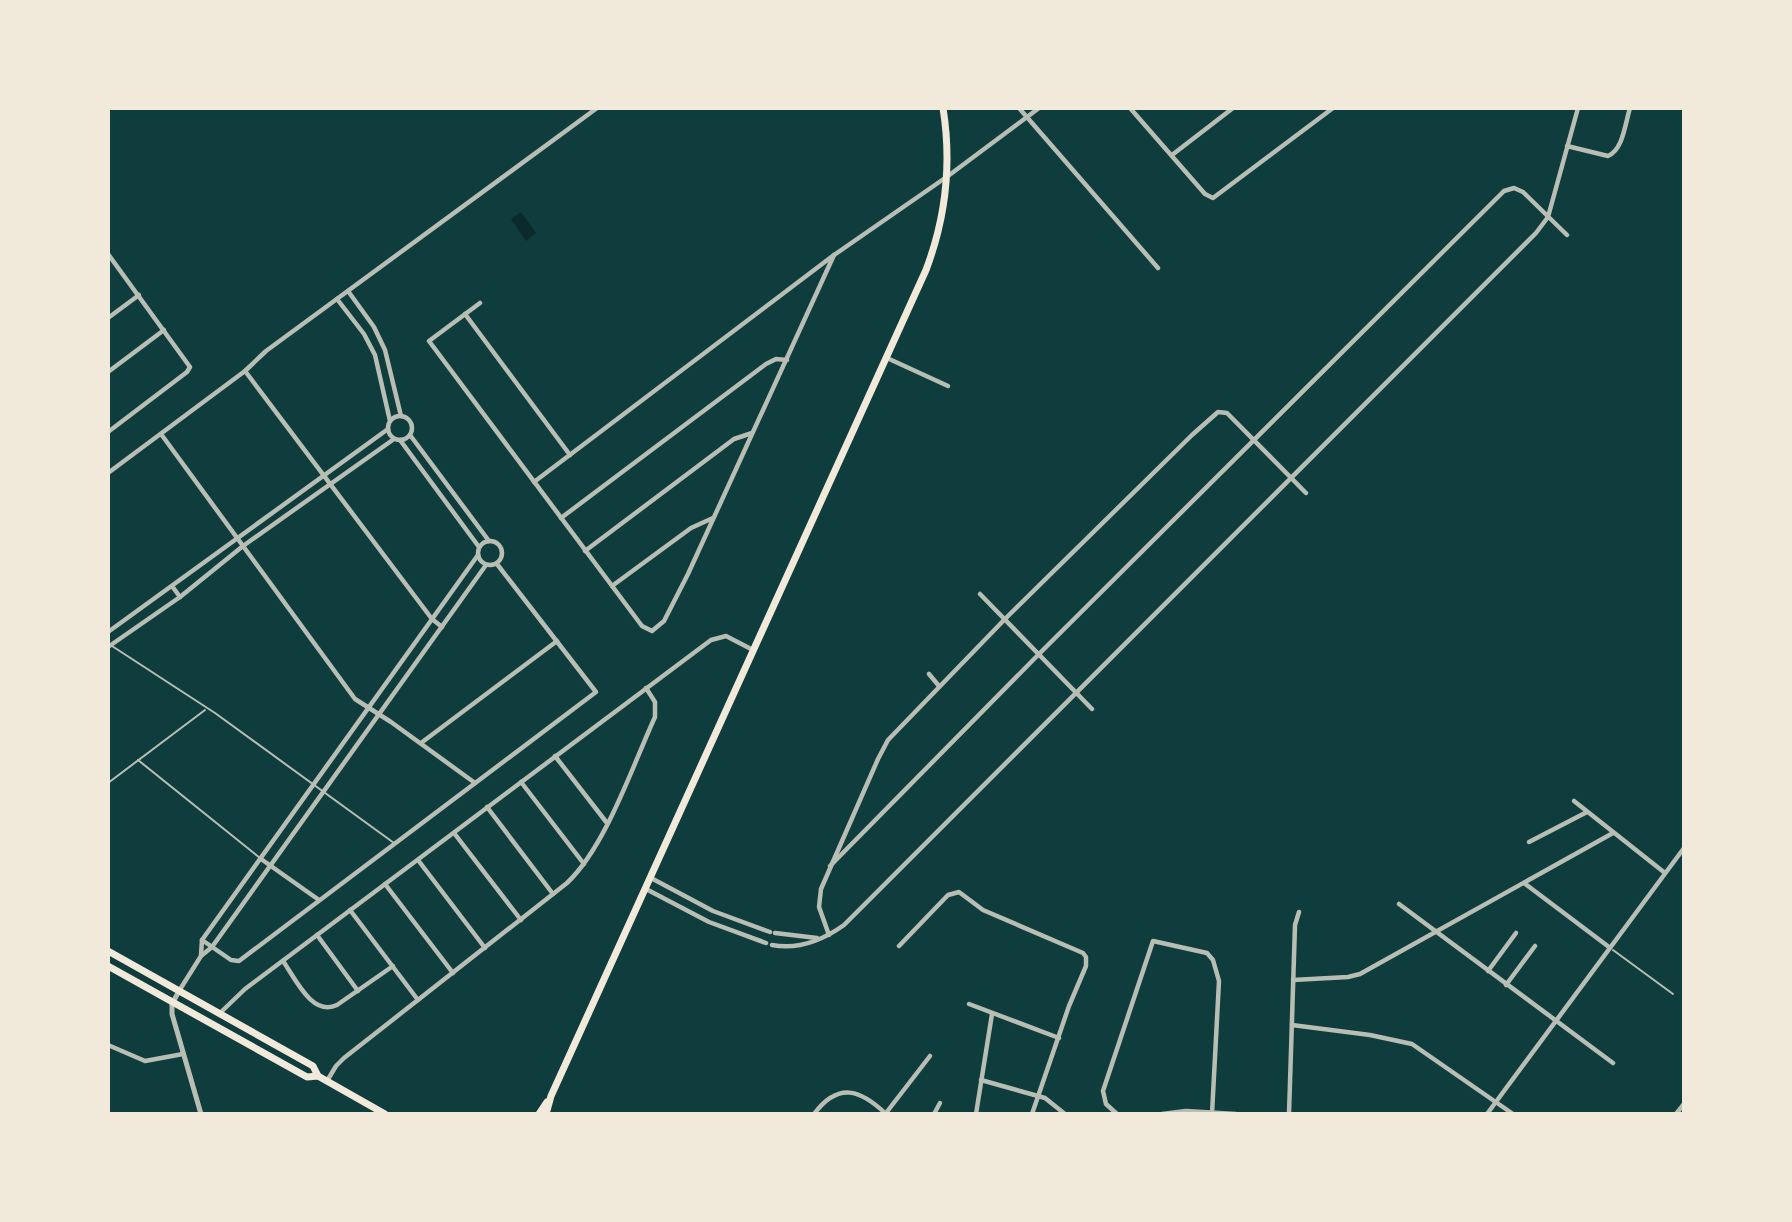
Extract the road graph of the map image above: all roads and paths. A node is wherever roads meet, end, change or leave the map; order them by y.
1 (597, 108) edge
2 (943, 108) edge
3 (1019, 108) edge
4 (1039, 108) edge
5 (1233, 108) edge
6 (1333, 108) edge
7 (1578, 108) edge
8 (1630, 108) edge
9 (1132, 109) edge
10 (1027, 118) junction
11 (1567, 146) junction
12 (1172, 155) junction
13 (948, 176) junction
14 (1548, 217) junction
15 (1567, 235) dead end
16 (108, 254) edge
17 (834, 255) junction
18 (111, 261) edge
19 (1158, 268) dead end
20 (348, 291) junction
21 (139, 295) junction
22 (337, 299) junction
23 (480, 303) dead end
24 (465, 314) junction
25 (108, 318) edge
26 (164, 330) junction
27 (887, 358) junction
28 (787, 360) junction
29 (245, 371) junction
30 (108, 372) edge
31 (948, 386) dead end
32 (401, 416) junction
33 (390, 421) junction
34 (387, 429) junction
35 (108, 432) edge
36 (753, 433) junction
37 (161, 434) junction
38 (410, 435) junction
39 (394, 439) junction
40 (400, 440) junction
41 (1255, 440) junction
42 (570, 454) junction
43 (108, 473) edge
44 (324, 476) junction
45 (1292, 477) junction
46 (534, 482) junction
47 (330, 484) junction
48 (1306, 493) dead end
49 (714, 517) junction
50 (561, 518) junction
51 (238, 539) junction
52 (489, 541) junction
53 (243, 546) junction
54 (480, 547) junction
55 (585, 551) junction
56 (478, 555) junction
57 (497, 564) junction
58 (486, 565) junction
59 (172, 586) junction
60 (612, 586) junction
61 (980, 594) dead end
62 (180, 597) junction
63 (432, 620) junction
64 (1005, 620) junction
65 (442, 627) junction
66 (108, 632) edge
67 (557, 641) junction
68 (109, 645) edge
69 (754, 651) junction
70 (1039, 654) junction
71 (929, 674) dead end
72 (939, 686) junction
73 (646, 688) junction
74 (1076, 692) junction
75 (207, 708) junction
76 (367, 708) junction
77 (1092, 709) dead end
78 (379, 715) junction
79 (421, 743) junction
80 (340, 747) junction
81 (350, 754) junction
82 (555, 756) junction
83 (138, 760) junction
84 (521, 782) junction
85 (108, 783) edge
86 (475, 783) junction
87 (313, 785) junction
88 (323, 792) junction
89 (1574, 801) dead end
90 (487, 807) junction
91 (1587, 813) junction
92 (607, 823) junction
93 (454, 833) junction
94 (1613, 833) junction
95 (1529, 842) dead end
96 (395, 844) junction
97 (1684, 848) edge
98 (261, 859) junction
99 (418, 860) junction
100 (584, 864) junction
101 (271, 866) junction
102 (830, 866) junction
103 (1665, 873) junction
104 (651, 878) junction
105 (1524, 883) junction
106 (385, 884) junction
107 (646, 889) junction
108 (238, 891) junction
109 (553, 894) junction
110 (248, 898) junction
111 (319, 900) junction
112 (1399, 904) dead end
113 (350, 910) junction
114 (1299, 912) dead end
115 (521, 920) junction
116 (758, 928) junction
117 (1437, 933) junction
118 (1516, 933) dead end
119 (317, 935) junction
120 (829, 935) junction
121 (821, 938) junction
122 (755, 939) junction
123 (202, 940) junction
124 (900, 946) dead end
125 (1535, 946) dead end
126 (212, 947) junction
127 (1609, 947) junction
128 (485, 948) junction
129 (108, 950) edge
130 (201, 956) junction
131 (283, 961) junction
132 (108, 966) edge
133 (393, 966) junction
134 (1488, 971) junction
135 (453, 973) junction
136 (1293, 980) junction
137 (1506, 985) junction
138 (358, 990) junction
139 (179, 991) junction
140 (1673, 994) dead end
141 (418, 1000) junction
142 (173, 1002) junction
143 (968, 1004) dead end
144 (219, 1014) junction
145 (992, 1014) junction
146 (1554, 1021) junction
147 (1292, 1025) junction
148 (1059, 1038) junction
149 (108, 1045) edge
150 (183, 1054) junction
151 (930, 1056) dead end
152 (1613, 1063) dead end
153 (318, 1076) junction
154 (981, 1080) junction
155 (327, 1081) junction
156 (551, 1096) junction
157 (1039, 1096) junction
158 (1496, 1101) junction
159 (940, 1102) dead end
160 (1684, 1104) edge
161 (886, 1113) edge
162 (1212, 1113) edge
163 (201, 1114) edge
164 (385, 1114) edge
165 (539, 1114) edge
166 (546, 1114) edge
167 (814, 1114) edge
168 (934, 1114) edge
169 (976, 1114) edge
170 (1032, 1114) edge
171 (1065, 1114) edge
172 (1117, 1114) edge
173 (1162, 1114) edge
174 (1236, 1114) edge
175 (1289, 1114) edge
176 (1487, 1114) edge
177 (1513, 1114) edge
178 (1676, 1114) edge

1 - 20 street
2 - 13 main road
3 - 10 street
4 - 10 street
5 - 12 street
6 - 12 street
7 - 11 street
8 - 11 street
9 - 12 street
10 - 13 street
10 - 19 street
11 - 14 street
13 - 17 street
13 - 27 main road
14 - 15 street
14 - 41 street
14 - 45 street
16 - 18 street
17 - 28 street
17 - 42 street
18 - 21 street
20 - 22 street
20 - 32 street
21 - 25 street
21 - 26 street
22 - 29 street
22 - 33 street
23 - 24 street
24 - 42 street
24 - 46 street
26 - 30 street
26 - 35 street
27 - 31 street
27 - 69 main road
28 - 36 street
28 - 50 street
29 - 37 street
29 - 44 street
32 - 33 street
32 - 38 street
33 - 34 street
34 - 39 street
34 - 44 street
36 - 49 street
36 - 55 street
37 - 43 street
37 - 51 street
38 - 40 street
38 - 52 street
39 - 40 street
39 - 47 street
40 - 54 street
41 - 45 street
41 - 64 street
41 - 70 street
42 - 46 street
44 - 47 street
44 - 51 street
45 - 48 street
45 - 74 street
46 - 50 street
47 - 53 street
47 - 63 street
49 - 60 street
49 - 60 street
50 - 55 street
51 - 53 street
51 - 59 street
52 - 54 street
52 - 57 street
53 - 62 street
53 - 76 street
54 - 56 street
55 - 60 street
56 - 58 street
56 - 63 street
57 - 58 street
57 - 67 street
58 - 65 street
59 - 62 street
59 - 66 street
61 - 64 street
62 - 68 street
63 - 65 street
63 - 76 street
64 - 70 street
64 - 72 street
65 - 78 street
67 - 79 street
67 - 86 street
68 - 75 lane
69 - 73 street
69 - 104 main road
70 - 74 street
70 - 102 street
71 - 72 street
72 - 102 street
73 - 82 street
73 - 92 street
74 - 77 street
74 - 120 street
75 - 83 lane
75 - 87 lane
76 - 78 street
76 - 80 street
78 - 79 street
78 - 81 street
79 - 86 street
80 - 81 street
80 - 87 street
81 - 88 street
82 - 84 street
82 - 92 street
83 - 85 lane
83 - 98 lane
84 - 90 street
84 - 100 street
86 - 96 street
87 - 88 lane
87 - 98 street
88 - 96 lane
88 - 101 street
89 - 91 street
90 - 93 street
90 - 109 street
91 - 94 street
91 - 95 street
92 - 100 street
93 - 99 street
93 - 115 street
94 - 103 street
94 - 105 street
96 - 111 street
97 - 103 street
98 - 101 street
98 - 108 street
99 - 106 street
99 - 128 street
100 - 109 street
101 - 110 street
101 - 111 street
102 - 120 street
103 - 127 street
104 - 107 main road
104 - 116 street
105 - 117 street
105 - 127 street
106 - 113 street
106 - 135 street
107 - 122 street
107 - 156 main road
108 - 110 street
108 - 123 street
109 - 115 street
110 - 126 street
111 - 126 street
112 - 117 street
113 - 119 street
113 - 133 street
114 - 136 street
115 - 128 street
116 - 121 street
116 - 122 street
117 - 134 street
117 - 136 street
118 - 134 street
119 - 131 street
119 - 138 street
120 - 121 street
121 - 122 street
123 - 126 street
123 - 130 street
124 - 148 street
125 - 137 street
126 - 130 street
127 - 140 lane
127 - 146 street
128 - 135 street
129 - 139 main road
130 - 139 street
131 - 138 street
131 - 144 street
132 - 142 main road
133 - 138 street
133 - 141 street
134 - 137 street
135 - 141 street
136 - 147 street
137 - 146 street
139 - 142 street
139 - 144 main road
141 - 155 street
142 - 150 street
142 - 153 main road
143 - 145 street
144 - 153 main road
145 - 148 street
145 - 154 street
146 - 152 street
146 - 158 street
147 - 158 street
147 - 175 street
148 - 157 street
149 - 150 street
150 - 163 street
151 - 161 street
153 - 155 main road
154 - 157 street
154 - 169 street
155 - 164 main road
156 - 165 main road
156 - 166 main road
157 - 170 street
157 - 171 street
158 - 176 street
158 - 177 street
159 - 168 street
160 - 178 street
161 - 167 street
162 - 172 street
162 - 173 street
162 - 174 street

